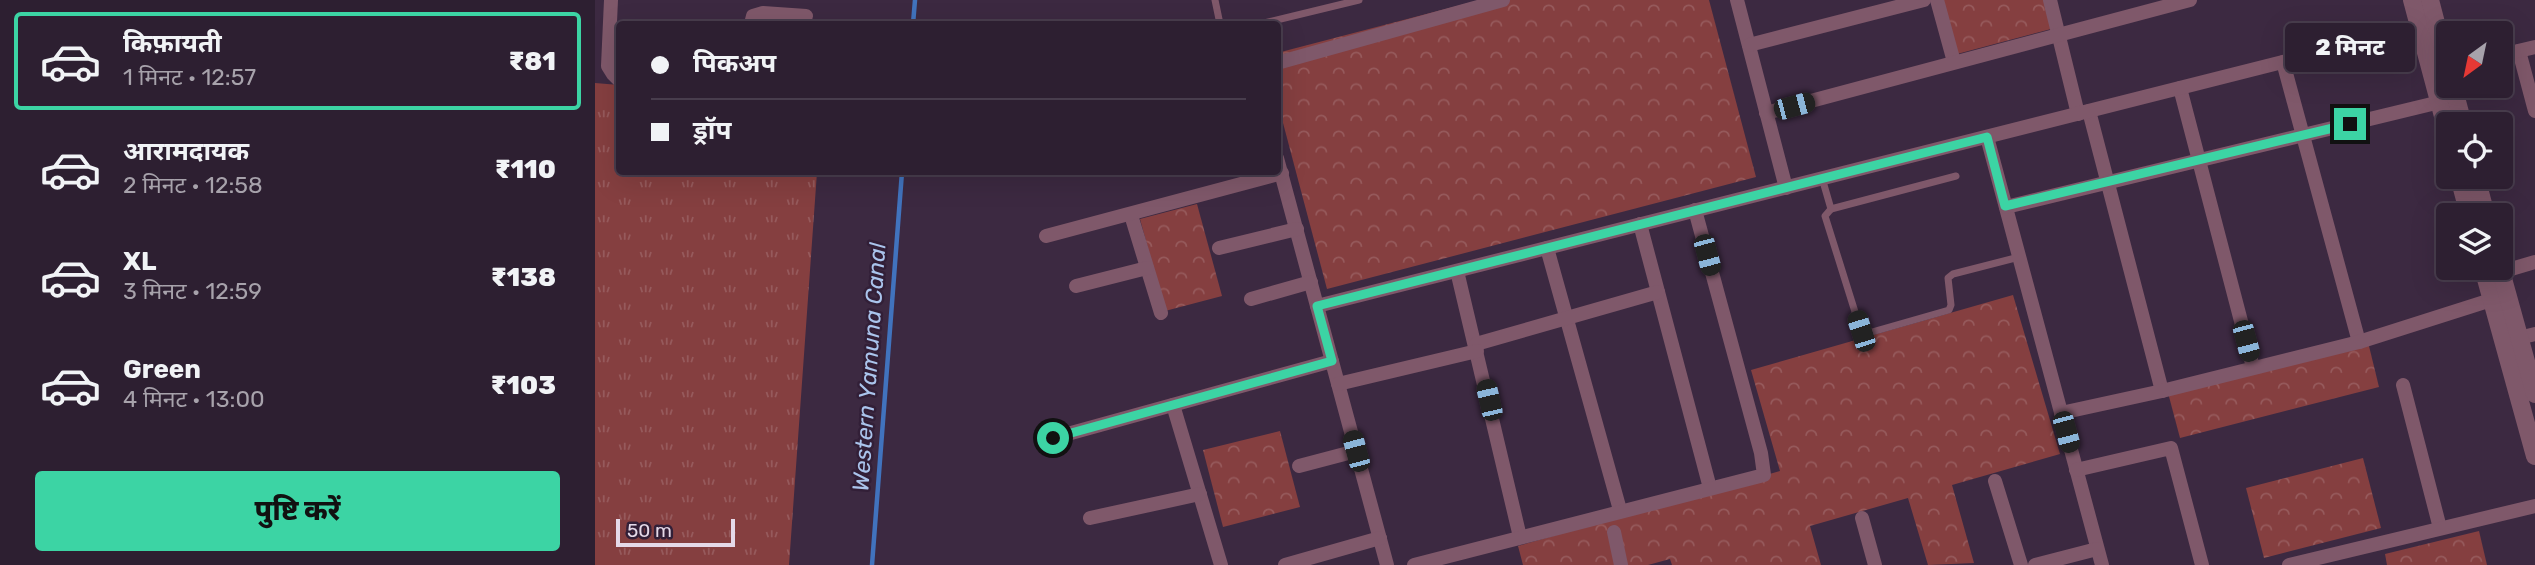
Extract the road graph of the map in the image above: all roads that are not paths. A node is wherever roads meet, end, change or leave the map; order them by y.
1 (611, 0) edge
2 (807, 0) edge
3 (1215, 0) edge
4 (1359, 0) edge
5 (1503, 0) edge
6 (1737, 0) edge
7 (1924, 0) edge
8 (1937, 0) edge
9 (2050, 0) edge
10 (2190, 0) edge
11 (2427, 3) edge
12 (602, 18) edge
13 (807, 20) edge
14 (752, 21) edge
15 (1219, 21) edge
16 (1272, 21) edge
17 (2428, 25) junction
18 (2058, 34) junction
19 (2436, 42) edge
20 (1749, 46) junction
21 (2535, 47) edge
22 (2519, 51) junction
23 (2513, 52) edge
24 (1281, 62) edge
25 (1954, 62) junction
26 (2283, 62) junction
27 (616, 76) edge
28 (2180, 88) junction
29 (2440, 102) junction
30 (2535, 111) edge
31 (2084, 112) junction
32 (2442, 112) edge
33 (1766, 113) junction
34 (2303, 135) junction
35 (1987, 137) junction
36 (2199, 160) junction
37 (1281, 170) edge
38 (1282, 173) joint
39 (1275, 175) edge
40 (1956, 176) dead end
41 (1822, 178) junction
42 (2108, 182) junction
43 (1786, 188) junction
44 (2005, 206) junction
45 (1831, 209) junction
46 (1695, 210) junction
47 (1131, 215) junction
48 (1640, 224) junction
49 (1297, 229) junction
50 (1047, 236) dead end
51 (1219, 248) dead end
52 (1547, 248) junction
53 (2019, 257) junction
54 (2535, 262) edge
55 (2513, 267) edge
56 (1147, 268) junction
57 (1457, 271) junction
58 (2486, 280) edge
59 (2504, 280) edge
60 (1311, 282) junction
61 (1076, 286) dead end
62 (1658, 292) junction
63 (1251, 299) dead end
64 (2491, 300) junction
65 (1317, 306) junction
66 (1161, 313) dead end
67 (1567, 318) junction
68 (2519, 338) edge
69 (2360, 342) junction
70 (1476, 348) junction
71 (1332, 361) junction
72 (2253, 367) junction
73 (1338, 384) junction
74 (2403, 385) dead end
75 (2162, 391) junction
76 (2535, 394) edge
77 (1173, 405) junction
78 (2061, 413) junction
79 (1053, 438) dead end
80 (1356, 451) junction
81 (2535, 456) edge
82 (1299, 467) dead end
83 (2076, 470) junction
84 (1995, 481) dead end
85 (1710, 488) junction
86 (1200, 494) junction
87 (2535, 506) edge
88 (1621, 510) junction
89 (1090, 518) dead end
90 (1862, 518) dead end
91 (2440, 528) junction
92 (1614, 533) dead end
93 (1520, 537) junction
94 (1380, 538) junction
95 (2097, 549) junction
96 (2325, 561) edge
97 (1221, 565) edge
98 (1285, 565) edge
99 (1387, 565) edge
100 (1414, 565) edge
101 (1621, 565) edge
102 (1875, 565) edge
103 (2021, 565) edge
104 (2035, 565) edge
105 (2102, 565) edge
106 (2202, 565) edge
107 (2289, 565) edge

1 - 12 street
2 - 13 street
3 - 15 lane
4 - 16 lane
5 - 24 street
6 - 20 street
7 - 20 street
8 - 25 street
9 - 18 street
10 - 18 street
11 - 17 street
12 - 27 street
13 - 14 street
17 - 19 street
17 - 26 street
17 - 29 street
18 - 25 street
18 - 31 street
20 - 33 street
21 - 22 street
22 - 23 street
22 - 30 street
25 - 33 street
26 - 28 street
26 - 34 street
28 - 31 street
28 - 36 street
29 - 32 street
29 - 34 street
31 - 35 street
31 - 42 street
33 - 43 street
34 - 36 street
34 - 69 street
35 - 41 street
35 - 44 street
36 - 42 street
36 - 72 street
37 - 38 street
38 - 49 street
39 - 47 street
40 - 45 lane
41 - 43 street
41 - 45 lane
42 - 44 street
42 - 75 street
43 - 46 street
44 - 53 street
45 - 53 lane
46 - 48 street
46 - 85 street
47 - 50 street
47 - 56 street
48 - 52 street
48 - 62 street
49 - 51 street
49 - 60 street
52 - 57 street
52 - 67 street
53 - 78 street
54 - 55 street
56 - 61 street
56 - 66 street
57 - 65 street
57 - 70 street
58 - 64 street
59 - 68 street
60 - 63 street
60 - 65 street
62 - 67 street
62 - 85 street
64 - 68 street
64 - 69 street
65 - 71 street
67 - 70 street
67 - 88 street
68 - 76 street
68 - 81 street
69 - 72 street
70 - 73 street
70 - 93 street
71 - 73 street
71 - 77 street
72 - 75 street
73 - 80 street
74 - 91 street
75 - 78 street
77 - 79 street
77 - 86 street
78 - 83 street
80 - 82 street
80 - 94 street
83 - 95 street
83 - 106 street
84 - 103 street
85 - 88 street
86 - 89 street
86 - 97 street
87 - 91 street
88 - 93 street
90 - 102 street
91 - 96 street
92 - 101 street
93 - 100 street
94 - 98 street
94 - 99 street
95 - 104 street
95 - 105 street
96 - 107 street

